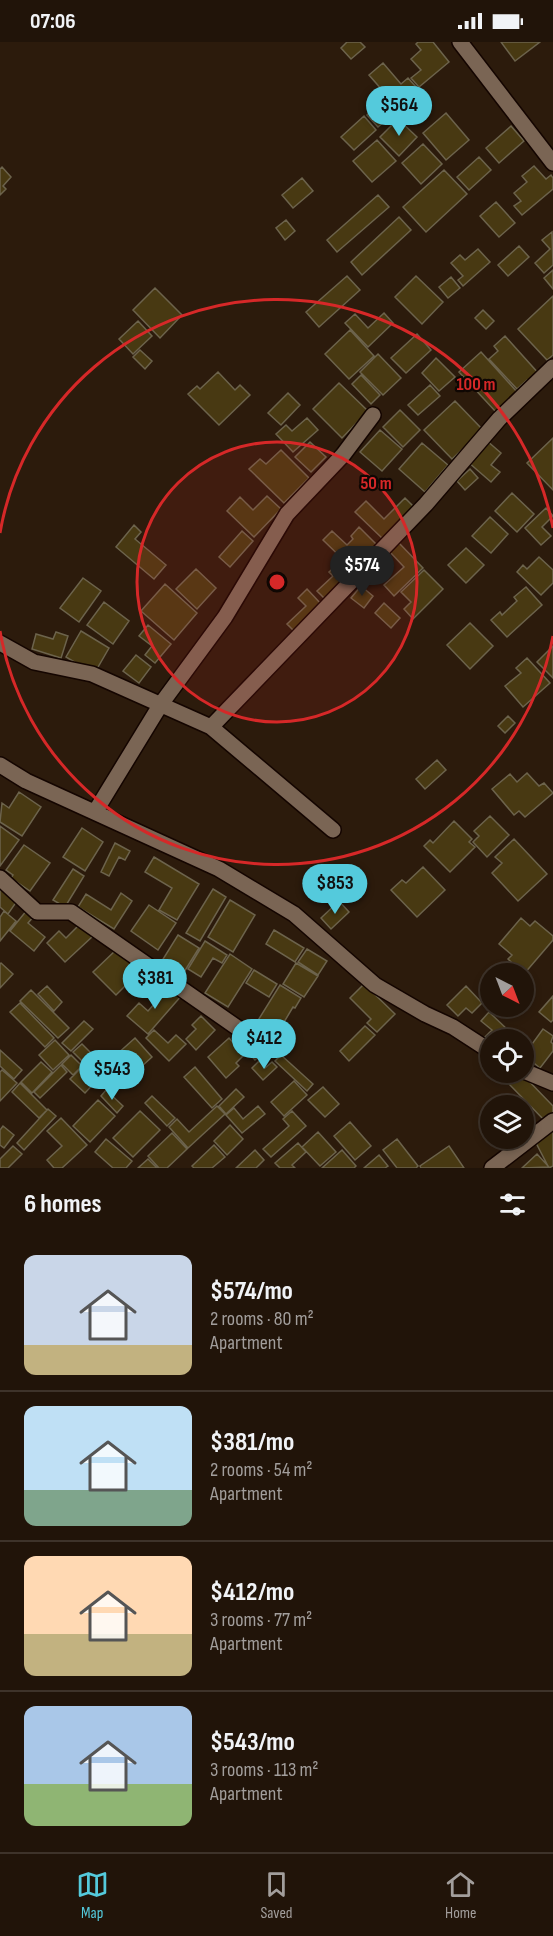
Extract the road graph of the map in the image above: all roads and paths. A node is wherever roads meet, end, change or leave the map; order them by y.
1 (460, 42) edge
2 (553, 163) edge
3 (553, 367) edge
4 (373, 415) dead end
5 (0, 643) edge
6 (161, 704) junction
7 (211, 727) junction
8 (0, 765) edge
9 (95, 812) junction
10 (333, 830) dead end
11 (0, 878) edge
12 (255, 1040) dead end
13 (480, 1045) edge
14 (534, 1075) edge
15 (553, 1083) edge
16 (553, 1121) edge
17 (492, 1168) edge

1 - 2 street
3 - 7 street
4 - 6 street
5 - 6 street
6 - 7 street
6 - 9 street
7 - 10 street
8 - 9 street
9 - 13 street
11 - 12 street
14 - 15 street
16 - 17 street

